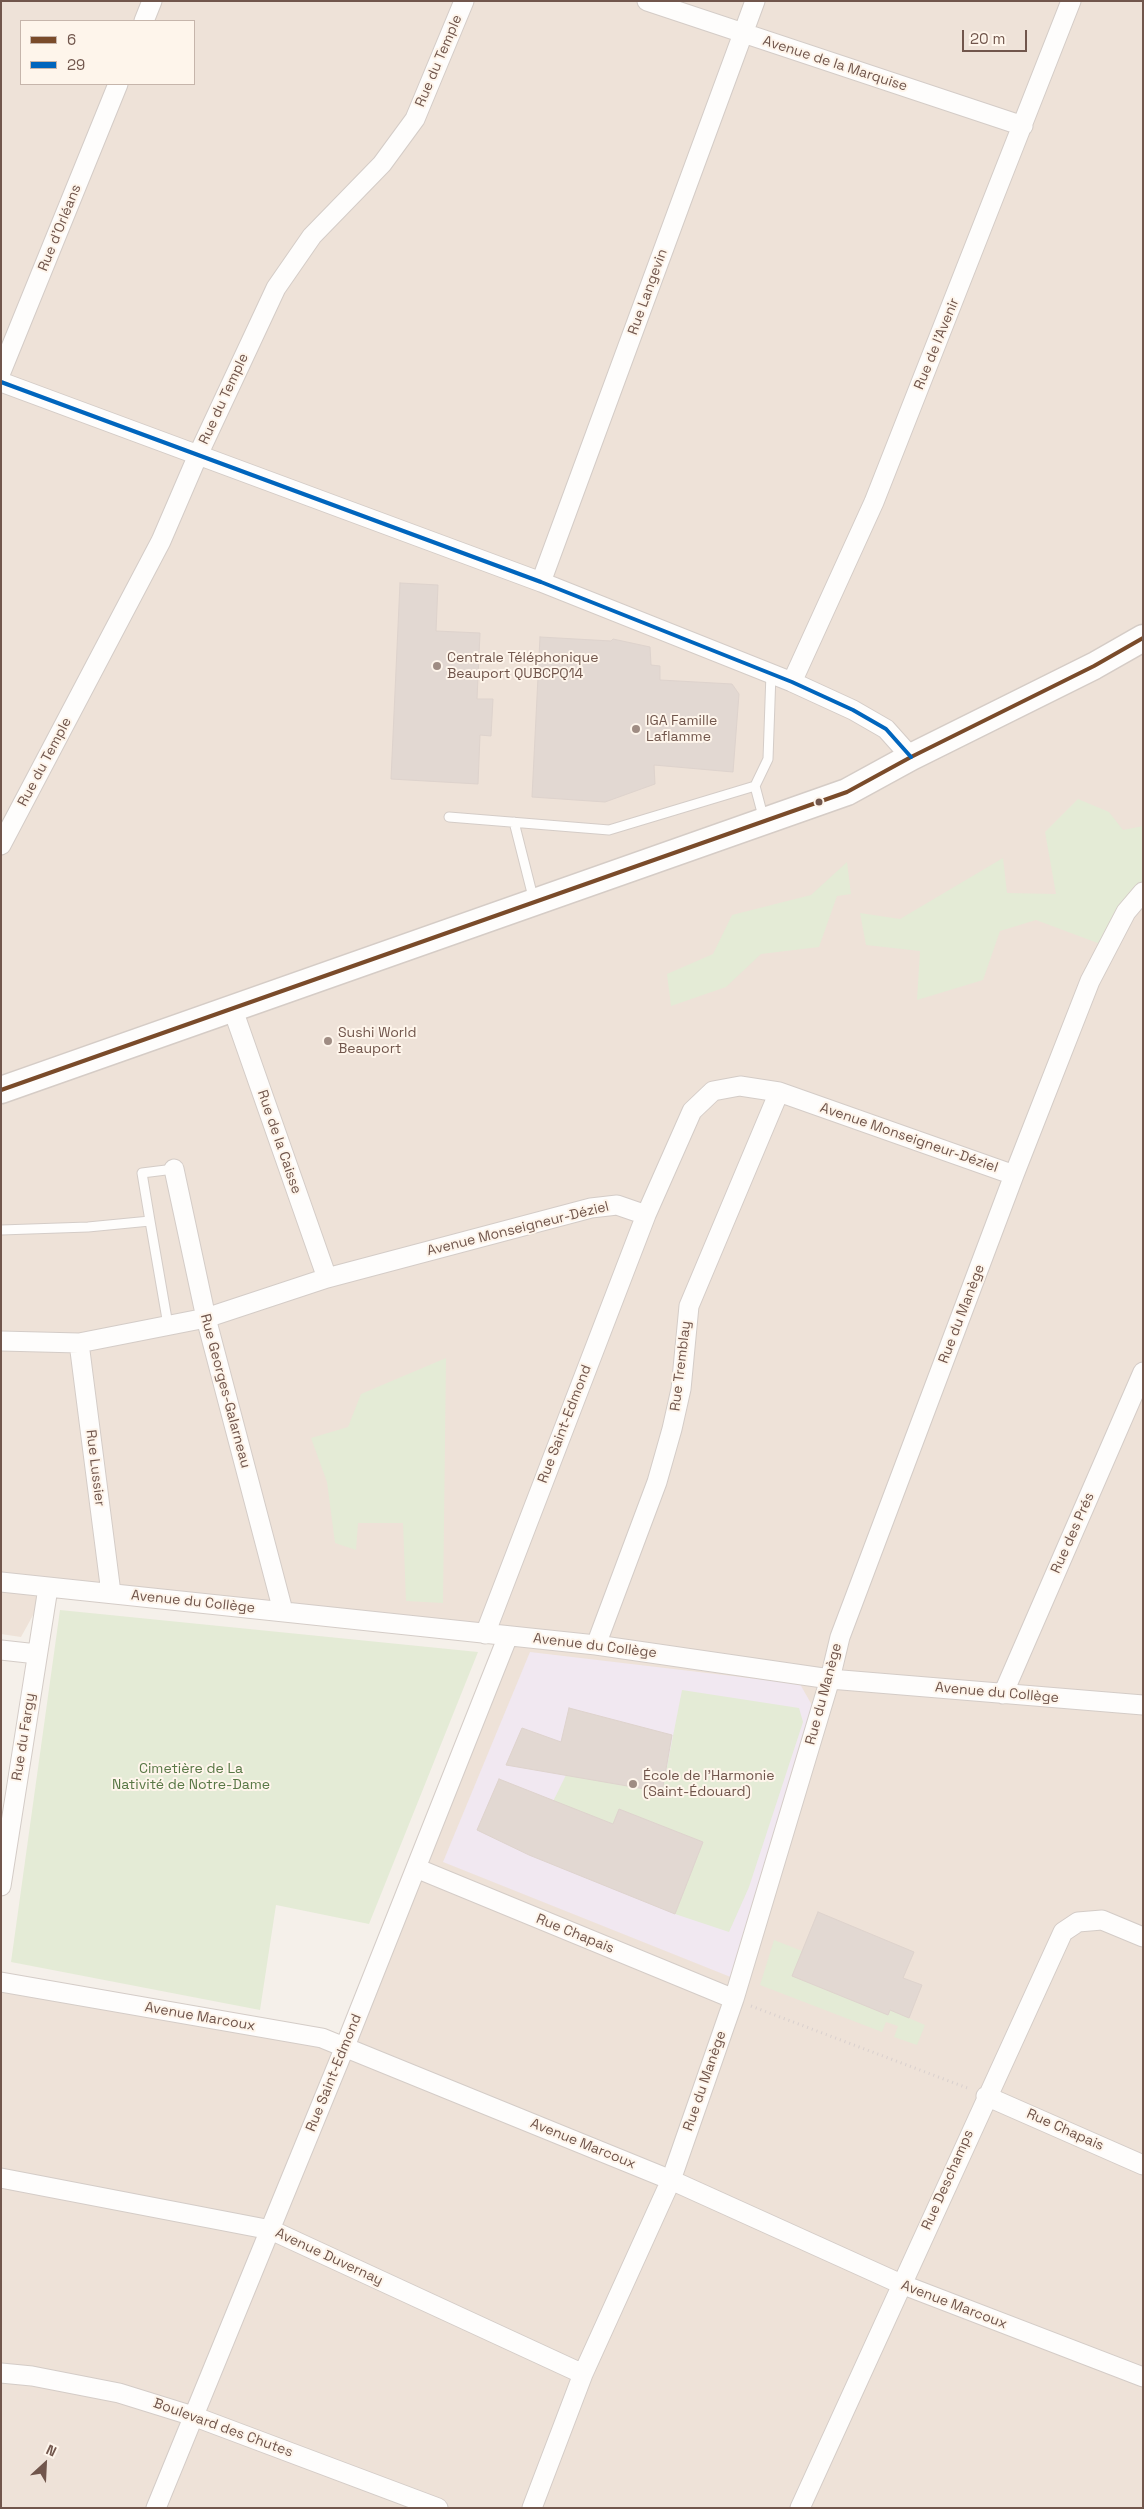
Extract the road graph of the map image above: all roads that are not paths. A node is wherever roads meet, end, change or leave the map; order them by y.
1 (152, 1) edge
2 (464, 1) edge
3 (647, 1) edge
4 (755, 1) edge
5 (1071, 1) edge
6 (144, 20) edge
7 (743, 33) junction
8 (118, 85) edge
9 (1024, 126) junction
10 (1, 372) edge
11 (1, 382) edge
12 (198, 455) junction
13 (540, 582) junction
14 (1143, 638) edge
15 (771, 673) junction
16 (792, 682) junction
17 (911, 757) junction
18 (755, 786) junction
19 (448, 817) dead end
20 (765, 821) junction
21 (514, 822) junction
22 (1, 845) edge
23 (1143, 892) edge
24 (534, 901) junction
25 (232, 1007) junction
26 (1, 1090) edge
27 (779, 1092) junction
28 (174, 1169) joint
29 (1014, 1175) junction
30 (646, 1215) junction
31 (150, 1221) junction
32 (1, 1230) edge
33 (327, 1278) junction
34 (206, 1318) junction
35 (168, 1325) junction
36 (1, 1341) edge
37 (79, 1343) junction
38 (1143, 1372) edge
39 (1, 1582) edge
40 (48, 1588) junction
41 (111, 1593) junction
42 (283, 1611) junction
43 (485, 1634) junction
44 (508, 1636) junction
45 (596, 1645) junction
46 (1, 1650) edge
47 (37, 1654) junction
48 (830, 1679) junction
49 (1003, 1694) junction
50 (1143, 1705) edge
51 (416, 1868) junction
52 (1, 1886) edge
53 (1143, 1937) edge
54 (1, 1982) edge
55 (734, 1999) junction
56 (344, 2049) junction
57 (986, 2096) junction
58 (1143, 2165) edge
59 (1, 2178) edge
60 (671, 2180) junction
61 (271, 2230) junction
62 (901, 2284) junction
63 (1, 2373) edge
64 (583, 2374) junction
65 (1143, 2377) edge
66 (193, 2416) junction
67 (156, 2508) edge
68 (438, 2508) edge
69 (532, 2508) edge
70 (800, 2508) edge

1 - 6 street
2 - 12 street, Rue du Temple
3 - 7 street, Avenue de la Marquise
4 - 7 street, Rue Langevin
5 - 9 street, Rue de l'Avenir
7 - 9 street, Avenue de la Marquise
7 - 13 street, Rue Langevin
8 - 10 street, Rue d'Orléans
9 - 16 street, Rue de l'Avenir
11 - 12 street
12 - 13 street
12 - 22 street, Rue du Temple
13 - 15 street
14 - 17 main road
15 - 16 street
15 - 18 lane
16 - 17 street
17 - 20 main road
18 - 20 lane
18 - 21 lane
19 - 21 lane
20 - 24 main road
21 - 24 lane
23 - 29 street, Rue du Manège
24 - 25 main road
25 - 26 main road
25 - 33 street, Rue de la Caisse
27 - 29 street, Avenue Monseigneur-Déziel
27 - 30 street, Avenue Monseigneur-Déziel
27 - 45 street, Rue Tremblay
28 - 31 lane
28 - 34 street, Rue Georges-Galarneau
29 - 48 street, Rue du Manège
30 - 33 street, Avenue Monseigneur-Déziel
30 - 43 street, Rue Saint-Edmond
31 - 32 lane
31 - 35 lane
33 - 34 street, Avenue Monseigneur-Déziel
34 - 35 street, Avenue Monseigneur-Déziel
34 - 42 street, Rue Georges-Galarneau
35 - 37 street, Avenue Monseigneur-Déziel
36 - 37 street, Avenue Monseigneur-Déziel
37 - 41 street, Rue Lussier
38 - 49 street, Rue des Prés
39 - 40 street, Avenue du Collège
40 - 41 street, Avenue du Collège
40 - 47 street, Rue du Fargy
41 - 42 street, Avenue du Collège
42 - 43 street, Avenue du Collège
43 - 44 street, Avenue du Collège
44 - 45 street, Avenue du Collège
44 - 51 street, Rue Saint-Edmond
45 - 48 street, Avenue du Collège
46 - 47 street
47 - 52 street, Rue du Fargy
48 - 49 street, Avenue du Collège
48 - 55 street, Rue du Manège
49 - 50 street, Avenue du Collège
51 - 55 street, Rue Chapais
51 - 56 street, Rue Saint-Edmond
53 - 57 street, Rue Deschamps
54 - 56 street, Avenue Marcoux
55 - 60 street, Rue du Manège
56 - 60 street, Avenue Marcoux
56 - 61 street, Rue Saint-Edmond
57 - 58 street, Rue Chapais
57 - 62 street, Rue Deschamps
59 - 61 street, Avenue Duvernay
60 - 62 street, Avenue Marcoux
60 - 64 street, Rue du Manège
61 - 64 street, Avenue Duvernay
61 - 66 street, Rue Saint-Edmond
62 - 65 street, Avenue Marcoux
62 - 70 street, Rue Deschamps
63 - 66 street, Boulevard des Chutes
64 - 69 street, Rue du Manège
66 - 67 street, Rue Saint-Edmond
66 - 68 street, Boulevard des Chutes

